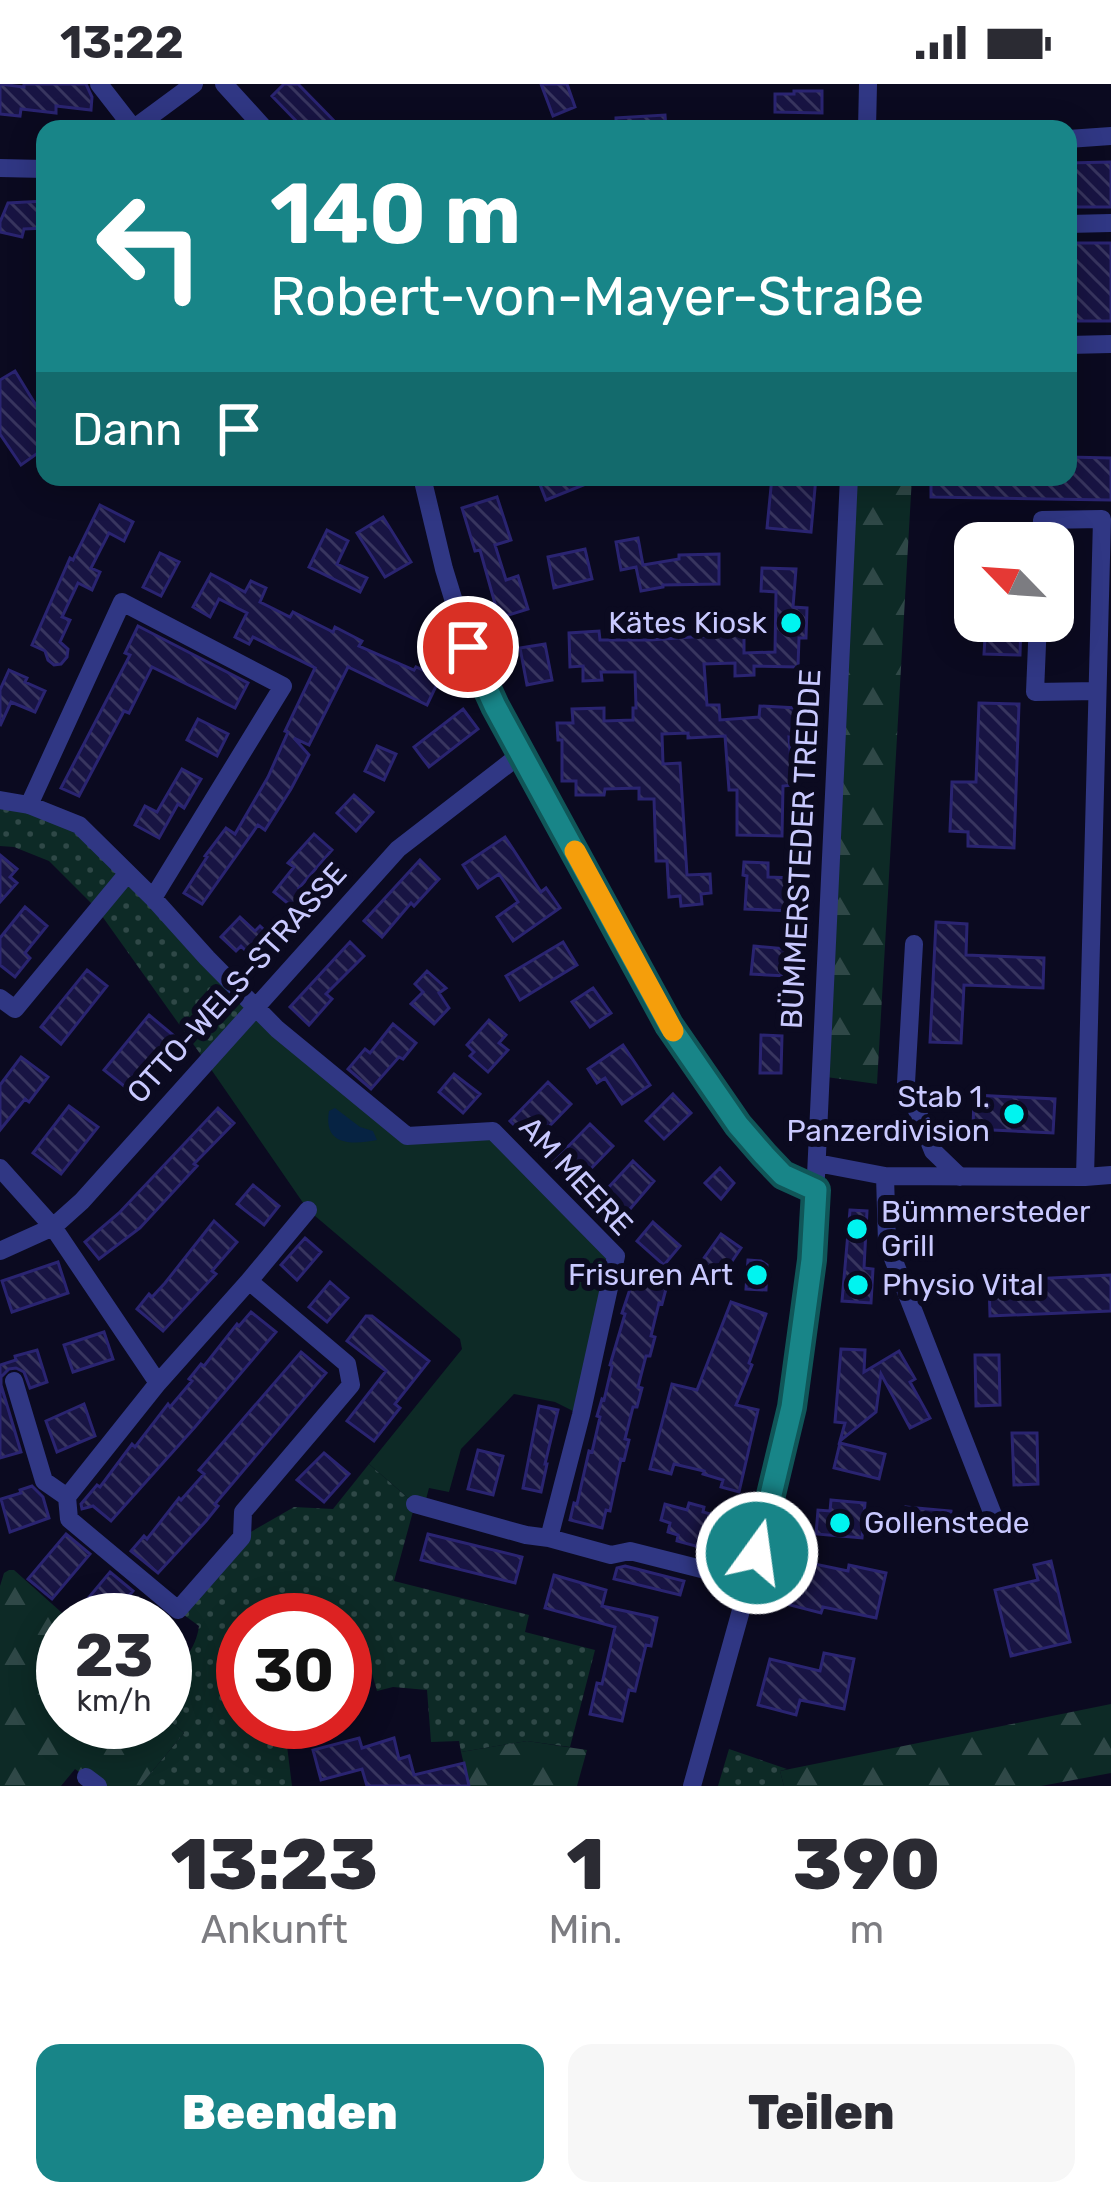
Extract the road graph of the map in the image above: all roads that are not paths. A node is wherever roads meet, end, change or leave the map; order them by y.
1 (99, 84) edge
2 (194, 84) edge
3 (224, 84) edge
4 (868, 84) edge
5 (127, 120) edge
6 (146, 120) edge
7 (257, 120) edge
8 (867, 120) edge
9 (1111, 136) edge
10 (1077, 138) edge
11 (0, 168) edge
12 (36, 169) edge
13 (1077, 224) edge
14 (1111, 224) edge
15 (1111, 344) edge
16 (1077, 345) edge
17 (424, 486) edge
18 (849, 486) edge
19 (1106, 519) edge
20 (1042, 522) edge
21 (1037, 642) edge
22 (1097, 692) junction
23 (521, 754) junction
24 (0, 800) edge
25 (28, 805) junction
26 (127, 874) junction
27 (153, 898) junction
28 (914, 944) dead end
29 (0, 998) edge
30 (256, 1009) junction
31 (818, 1163) junction
32 (0, 1168) edge
33 (1111, 1175) edge
34 (885, 1177) junction
35 (960, 1177) junction
36 (1085, 1177) junction
37 (816, 1190) junction
38 (308, 1210) dead end
39 (53, 1227) junction
40 (0, 1251) edge
41 (249, 1281) junction
42 (14, 1381) dead end
43 (158, 1384) junction
44 (67, 1497) junction
45 (415, 1504) dead end
46 (997, 1525) dead end
47 (549, 1538) junction
48 (749, 1582) junction
49 (692, 1786) edge

1 - 5 street
2 - 6 street
3 - 7 street
4 - 8 street
9 - 10 street
11 - 12 street
13 - 14 street
15 - 16 street
17 - 23 street
18 - 31 street, BÜMMERSTEDER TREDDE
19 - 20 street
19 - 22 street
21 - 22 street
22 - 36 street
23 - 30 street, OTTO-WELS-STRASSE
23 - 37 street
24 - 25 street
25 - 26 street
25 - 27 street
26 - 27 street
26 - 29 street
27 - 30 street
28 - 35 street
30 - 39 street, OTTO-WELS-STRASSE
30 - 47 street, AM MEERE
31 - 34 street
31 - 37 street, BÜMMERSTEDER TREDDE
32 - 39 street
33 - 36 street
34 - 35 street
34 - 46 street
35 - 36 street
37 - 48 street, BÜMMERSTEDER TREDDE
38 - 41 street
39 - 40 street, OTTO-WELS-STRASSE
39 - 43 street
41 - 43 street
41 - 44 street
42 - 44 street
43 - 44 street
45 - 47 street
47 - 48 street
48 - 49 street, BÜMMERSTEDER TREDDE

